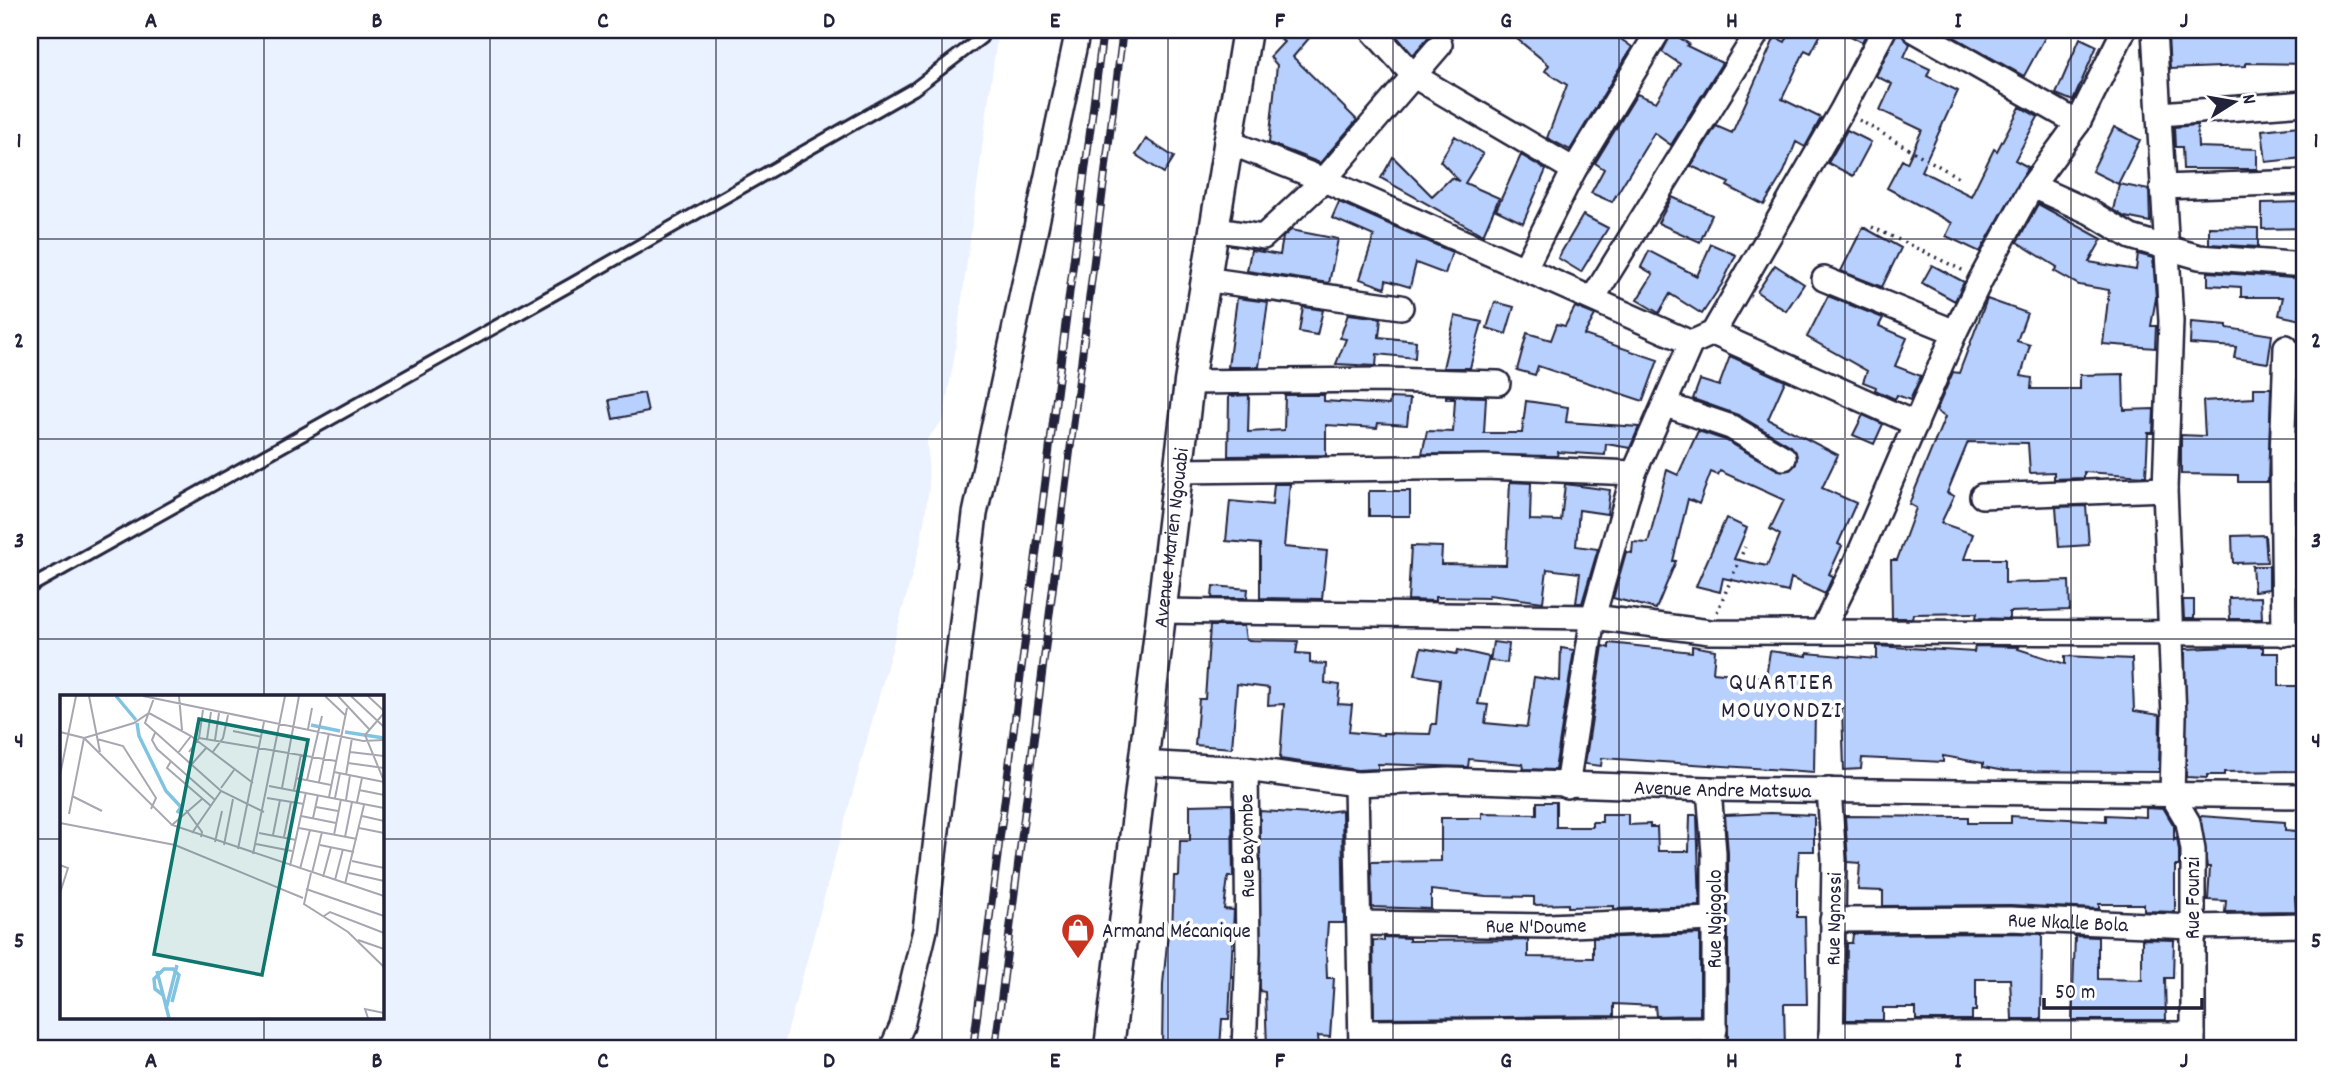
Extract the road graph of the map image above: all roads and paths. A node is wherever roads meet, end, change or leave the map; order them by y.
1 (986, 30) edge
2 (1078, 30) edge
3 (1247, 30) edge
4 (1372, 30) edge
5 (1659, 30) edge
6 (1759, 30) edge
7 (1884, 30) edge
8 (1914, 30) edge
9 (2124, 30) edge
10 (2154, 30) edge
11 (1440, 45) dead end
12 (1414, 76) junction
13 (2305, 103) edge
14 (1842, 110) junction
15 (2160, 114) junction
16 (2078, 123) junction
17 (1226, 141) junction
18 (1574, 170) junction
19 (1961, 179) dead end
20 (1324, 180) junction
21 (2305, 182) edge
22 (2032, 186) junction
23 (2162, 187) junction
24 (1872, 227) dead end
25 (1212, 229) junction
26 (2168, 248) junction
27 (2305, 265) edge
28 (1525, 268) junction
29 (1204, 279) junction
30 (1824, 279) dead end
31 (1981, 279) junction
32 (1593, 298) junction
33 (1401, 307) dead end
34 (1955, 332) junction
35 (1713, 333) junction
36 (1691, 343) junction
37 (2286, 347) dead end
38 (1188, 382) junction
39 (1498, 383) dead end
40 (1666, 405) junction
41 (1916, 424) junction
42 (1784, 458) dead end
43 (1177, 471) junction
44 (1634, 473) junction
45 (2165, 489) junction
46 (1982, 496) dead end
47 (1745, 547) dead end
48 (30, 587) edge
49 (1161, 611) junction
50 (1593, 617) junction
51 (1822, 631) junction
52 (1710, 632) junction
53 (2169, 633) junction
54 (2295, 634) edge
55 (1141, 763) junction
56 (1246, 769) junction
57 (1356, 784) junction
58 (1567, 786) junction
59 (1709, 789) junction
60 (1829, 790) junction
61 (2172, 795) junction
62 (2305, 796) edge
63 (1713, 919) junction
64 (1832, 920) junction
65 (1359, 923) junction
66 (2305, 925) edge
67 (2192, 927) junction
68 (1715, 1039) edge
69 (1361, 1040) edge
70 (1831, 1041) edge
71 (1950, 1041) edge
72 (2193, 1041) edge
73 (892, 1048) edge
74 (1109, 1048) edge
75 (1244, 1048) edge

1 - 48 lane
2 - 73 street
3 - 17 street, Avenue Marien Ngouabi
4 - 12 street
5 - 18 street
6 - 32 street
7 - 14 street
8 - 16 street
9 - 16 street
10 - 15 street
11 - 12 street
12 - 18 street
12 - 20 street
13 - 15 street
14 - 19 path
14 - 35 street
15 - 23 street
16 - 22 street
17 - 20 street
17 - 25 street, Avenue Marien Ngouabi
18 - 28 street
20 - 25 street
20 - 28 street
21 - 23 street
22 - 26 street
22 - 31 street
23 - 26 street
24 - 31 path
25 - 29 street, Avenue Marien Ngouabi
26 - 27 street
26 - 45 street
28 - 32 street
29 - 33 street
29 - 38 street, Avenue Marien Ngouabi
30 - 34 street
31 - 34 street
32 - 36 street
34 - 41 street
35 - 36 street
35 - 41 street
36 - 40 street
37 - 54 street
38 - 39 street
38 - 43 street, Avenue Marien Ngouabi
40 - 42 street
40 - 44 street
41 - 51 street
43 - 44 street
43 - 49 street, Avenue Marien Ngouabi
44 - 50 street
45 - 46 street
45 - 53 street
47 - 52 path
49 - 50 street
49 - 55 street, Avenue Marien Ngouabi
50 - 52 street
50 - 58 street
51 - 52 street
51 - 53 street
53 - 54 street
53 - 61 street
55 - 56 street, Avenue Andre Matswa
55 - 74 street, Avenue Marien Ngouabi
56 - 57 street, Avenue Andre Matswa
56 - 75 street, Rue Bayombe
57 - 58 street, Avenue Andre Matswa
57 - 65 street
58 - 59 street, Avenue Andre Matswa
59 - 60 street, Avenue Andre Matswa
59 - 63 street, Rue Ngiogolo
60 - 61 street, Avenue Andre Matswa
60 - 64 street, Rue Ngnossi
61 - 62 street, Avenue Andre Matswa
61 - 67 street, Rue Founzi
63 - 65 street, Rue N'Doume
63 - 68 street, Rue Ngiogolo
64 - 67 street, Rue Nkalle Bola
64 - 70 street, Rue Ngnossi
65 - 69 street
66 - 67 street, Rue Nkalle Bola
67 - 72 street, Rue Founzi
68 - 69 street
70 - 71 street
71 - 72 street

